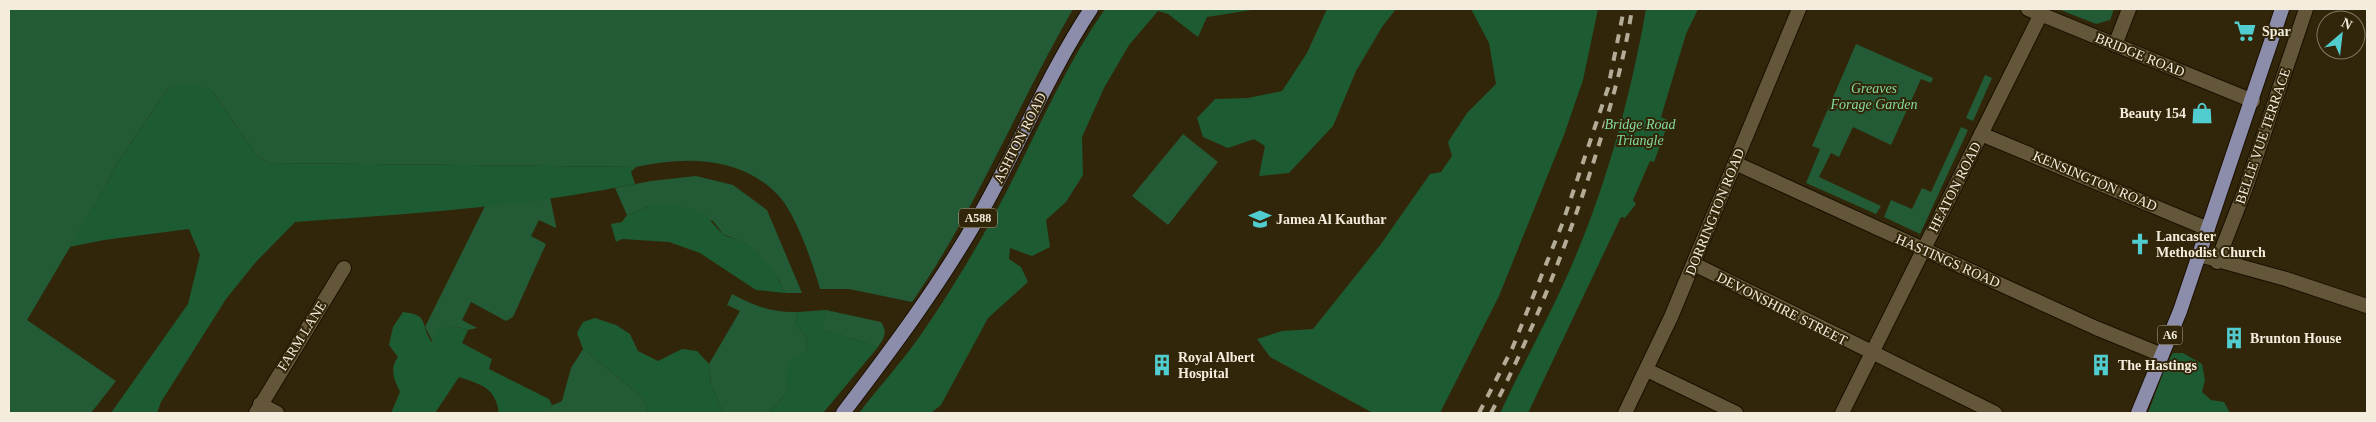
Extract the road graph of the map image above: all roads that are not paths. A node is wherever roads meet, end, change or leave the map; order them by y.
1 (1091, 9) edge
2 (1799, 9) edge
3 (2028, 9) edge
4 (2129, 9) edge
5 (2282, 9) edge
6 (2306, 9) edge
7 (2041, 14) junction
8 (2115, 45) junction
9 (2252, 101) junction
10 (1981, 134) junction
11 (1735, 163) junction
12 (2208, 230) junction
13 (1923, 250) junction
14 (2199, 255) junction
15 (2217, 262) junction
16 (1694, 264) junction
17 (344, 268) dead end
18 (2367, 306) edge
19 (1871, 354) junction
20 (2162, 355) junction
21 (1648, 370) junction
22 (258, 408) edge
23 (277, 413) edge
24 (843, 413) edge
25 (1625, 413) edge
26 (1736, 413) edge
27 (1842, 413) edge
28 (1995, 413) edge
29 (2138, 413) edge

1 - 24 main road, ASHTON ROAD / A588
2 - 11 street, DORRINGTON ROAD
3 - 7 street, BRIDGE ROAD
4 - 8 street
5 - 9 main road, A6
6 - 15 street, BELLE VUE TERRACE
7 - 8 street, BRIDGE ROAD
7 - 10 street, HEATON ROAD
8 - 9 street, BRIDGE ROAD
9 - 12 main road, A6
10 - 12 street, KENSINGTON ROAD
10 - 13 street, HEATON ROAD
11 - 13 street, HASTINGS ROAD
11 - 16 street, DORRINGTON ROAD
12 - 14 main road, A6
13 - 19 street, HEATON ROAD
13 - 20 street, HASTINGS ROAD
14 - 15 street
14 - 20 main road, A6
15 - 18 street
16 - 19 street, DEVONSHIRE STREET
16 - 21 street, DORRINGTON ROAD
17 - 22 street, FARM LANE
19 - 27 street, HEATON ROAD
19 - 28 street, DEVONSHIRE STREET
20 - 29 main road, A6
21 - 25 street, DORRINGTON ROAD
21 - 26 street
22 - 23 street

